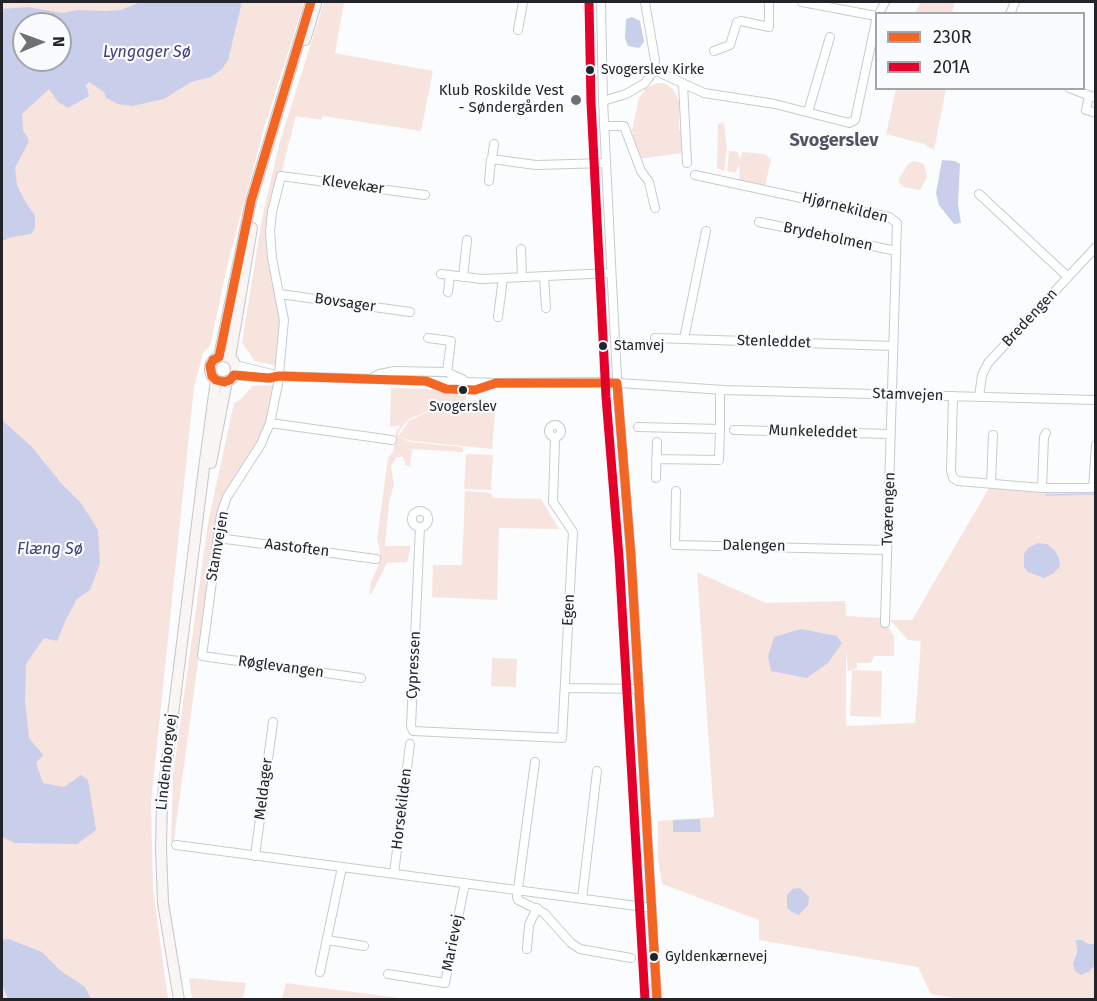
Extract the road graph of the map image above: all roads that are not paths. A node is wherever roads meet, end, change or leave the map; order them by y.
1 (311, 2) edge
2 (317, 2) edge
3 (523, 2) edge
4 (601, 2) edge
5 (645, 2) edge
6 (769, 2) edge
7 (802, 2) edge
8 (875, 14) edge
9 (875, 26) edge
10 (518, 30) dead end
11 (830, 37) dead end
12 (714, 51) dead end
13 (654, 70) junction
14 (291, 74) junction
15 (683, 84) junction
16 (1076, 90) edge
17 (1092, 97) edge
18 (603, 101) junction
19 (808, 112) junction
20 (1095, 113) edge
21 (604, 126) junction
22 (494, 144) dead end
23 (492, 159) junction
24 (606, 163) junction
25 (687, 163) dead end
26 (695, 175) dead end
27 (281, 176) joint
28 (489, 181) dead end
29 (979, 194) dead end
30 (425, 195) dead end
31 (655, 208) dead end
32 (759, 222) dead end
33 (706, 231) dead end
34 (467, 240) dead end
35 (1095, 247) edge
36 (521, 249) dead end
37 (896, 251) junction
38 (611, 273) junction
39 (544, 276) junction
40 (463, 277) junction
41 (522, 277) junction
42 (503, 278) junction
43 (1068, 278) junction
44 (448, 292) dead end
45 (280, 294) junction
46 (546, 308) dead end
47 (410, 312) dead end
48 (498, 316) dead end
49 (428, 338) dead end
50 (655, 338) dead end
51 (684, 339) junction
52 (893, 346) junction
53 (227, 369) junction
54 (447, 372) junction
55 (279, 376) junction
56 (369, 379) junction
57 (467, 382) junction
58 (617, 383) junction
59 (720, 390) junction
60 (892, 395) junction
61 (953, 396) junction
62 (979, 397) junction
63 (1095, 400) edge
64 (270, 423) junction
65 (638, 427) dead end
66 (720, 429) junction
67 (734, 430) dead end
68 (1046, 433) dead end
69 (891, 434) junction
70 (993, 435) dead end
71 (555, 438) dead end
72 (392, 440) dead end
73 (657, 442) dead end
74 (1095, 445) edge
75 (656, 459) junction
76 (656, 478) dead end
77 (991, 483) junction
78 (1042, 488) junction
79 (1094, 488) edge
80 (676, 491) dead end
81 (420, 527) dead end
82 (218, 538) junction
83 (887, 550) junction
84 (376, 559) dead end
85 (885, 623) dead end
86 (202, 656) joint
87 (361, 678) dead end
88 (566, 688) junction
89 (640, 689) junction
90 (273, 722) dead end
91 (474, 735) joint
92 (410, 744) dead end
93 (535, 762) dead end
94 (597, 771) dead end
95 (176, 845) dead end
96 (255, 856) junction
97 (342, 867) junction
98 (394, 874) junction
99 (465, 883) junction
100 (518, 890) junction
101 (582, 898) junction
102 (537, 908) junction
103 (652, 908) junction
104 (327, 940) junction
105 (364, 946) dead end
106 (527, 949) dead end
107 (631, 958) dead end
108 (320, 972) dead end
109 (388, 974) dead end
110 (179, 999) edge
111 (657, 999) edge

1 - 14 main road, Lindenborgvej
2 - 14 main road, Lindenborgvej
3 - 10 street
4 - 18 street
5 - 13 street
6 - 12 street
7 - 8 street
9 - 19 street
11 - 19 street
13 - 15 street
13 - 18 street
14 - 53 main road, Lindenborgvej
15 - 19 street
15 - 25 street
16 - 17 street
17 - 20 street
18 - 21 street
21 - 24 street
21 - 31 street
22 - 23 street
23 - 24 street
23 - 28 street
24 - 38 street
26 - 37 street, Hjørnekilden
27 - 30 street, Klevekær
27 - 45 street, Stamvejen
29 - 43 street
32 - 37 street, Brydeholmen
33 - 51 street
34 - 40 street
35 - 43 street, Bredengen
36 - 41 street
37 - 52 street, Hjørnekilden
38 - 39 street
38 - 58 street
39 - 41 street
39 - 46 street
40 - 42 street
40 - 44 street
41 - 42 street
42 - 48 street
43 - 62 street, Bredengen
45 - 47 street, Bovsager
45 - 55 street, Stamvejen
49 - 54 street
50 - 51 street, Stenleddet
51 - 52 street, Stenleddet
52 - 60 street, Hjørnekilden
53 - 55 street, Stamvejen
53 - 110 main road, Lindenborgvej
54 - 56 street
54 - 57 street
55 - 56 street, Stamvejen
55 - 64 street, Stamvejen
56 - 57 street, Stamvejen
57 - 58 street, Stamvejen
58 - 59 street, Stamvejen
58 - 89 street
59 - 60 street, Stamvejen
59 - 66 street
60 - 61 street, Stamvejen
60 - 69 street, Tværengen
61 - 62 street, Stamvejen
61 - 77 street
62 - 63 street, Stamvejen
64 - 72 street
64 - 82 street, Stamvejen
65 - 66 street
66 - 75 street
67 - 69 street, Munkeleddet
68 - 78 street
69 - 83 street, Tværengen
70 - 77 street
71 - 88 street, Egen
73 - 75 street
74 - 79 street
75 - 76 street
77 - 78 street
78 - 79 street
80 - 83 street, Dalengen
81 - 91 street, Cypressen
82 - 84 street, Aastoften
82 - 86 street, Stamvejen
83 - 85 street, Tværengen
86 - 87 street, Røglevangen
88 - 89 street
88 - 91 street, Egen
89 - 103 street
90 - 96 street, Meldager
92 - 98 street, Horsekilden
93 - 100 street
94 - 101 street
95 - 96 street
96 - 97 street
97 - 98 street
97 - 104 street
98 - 99 street
99 - 100 street
99 - 109 street, Marievej
100 - 101 street
100 - 102 street
101 - 103 street
102 - 106 street
102 - 107 street
103 - 111 street
104 - 105 street
104 - 108 street

